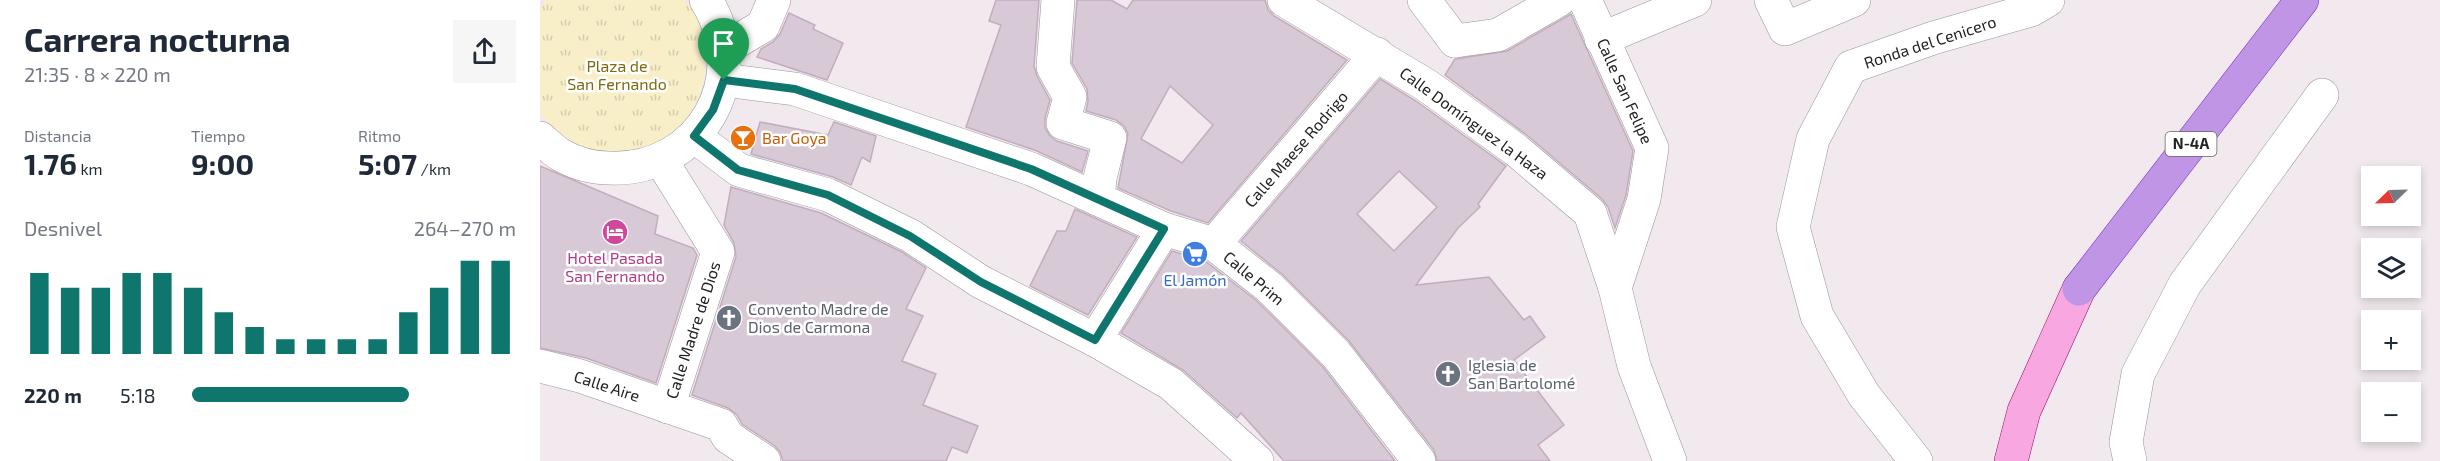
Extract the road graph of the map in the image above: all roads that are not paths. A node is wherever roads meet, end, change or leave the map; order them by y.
1 (706, 0) edge
2 (774, 0) edge
3 (1058, 0) edge
4 (1284, 0) edge
5 (1424, 0) edge
6 (1559, 0) edge
7 (1585, 0) edge
8 (1695, 0) edge
9 (1771, 0) edge
10 (1854, 0) edge
11 (2048, 0) edge
12 (2302, 0) edge
13 (1601, 39) junction
14 (1455, 41) junction
15 (1377, 54) junction
16 (724, 64) junction
17 (1426, 85) junction
18 (2322, 95) dead end
19 (694, 136) junction
20 (540, 138) edge
21 (661, 160) junction
22 (1098, 199) junction
23 (1164, 229) junction
24 (1214, 244) junction
25 (1615, 288) junction
26 (2079, 289) joint
27 (1095, 340) junction
28 (540, 366) edge
29 (668, 407) junction
30 (764, 461) edge
31 (1257, 461) edge
32 (1419, 461) edge
33 (1670, 461) edge
34 (1916, 461) edge
35 (2011, 461) edge
36 (2130, 461) edge

1 - 16 street
2 - 16 street
3 - 22 street
4 - 15 street, Calle Domínguez la Haza
5 - 14 street
6 - 14 street
7 - 13 street, Calle San Felipe
8 - 13 street
9 - 10 street
11 - 34 street, Ronda del Cenicero
12 - 26 highway, N-4A
13 - 25 street, Calle San Felipe
14 - 17 street
15 - 17 street, Calle Domínguez la Haza
15 - 24 street, Calle Maese Rodrigo
16 - 19 street
16 - 22 street, Calle Prim
17 - 25 street, Calle Domínguez la Haza
18 - 36 street
19 - 21 street
19 - 27 street
20 - 21 street
21 - 29 street, Calle Madre de Dios
22 - 23 street, Calle Prim
23 - 24 street, Calle Prim
23 - 27 street
24 - 32 street, Calle Prim
25 - 33 street, Calle Domínguez la Haza
26 - 35 main road
27 - 31 street
28 - 29 street, Calle Aire
29 - 30 street, Calle Aire

